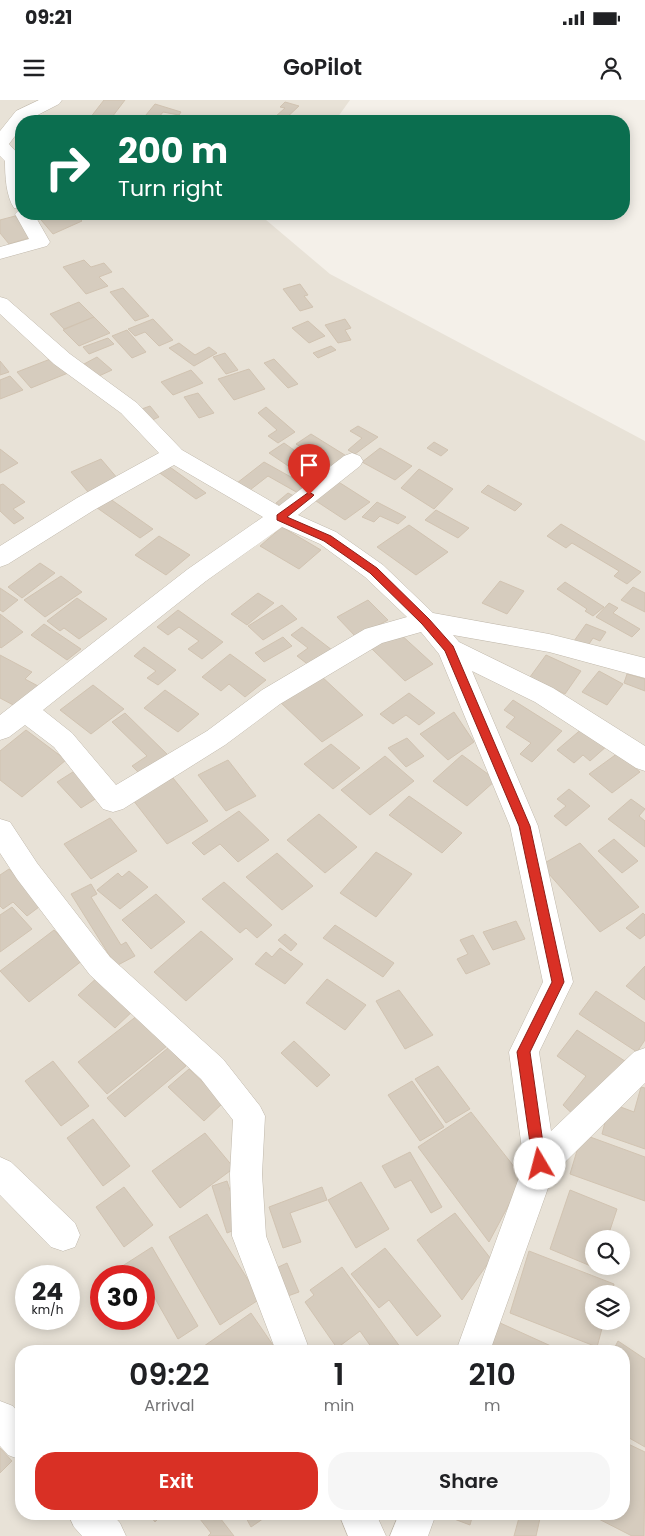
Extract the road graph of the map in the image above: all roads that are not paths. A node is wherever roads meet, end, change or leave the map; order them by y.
1 (53, 100) edge
2 (21, 115) edge
3 (15, 124) edge
4 (0, 144) edge
5 (15, 179) edge
6 (28, 220) edge
7 (0, 253) edge
8 (0, 303) edge
9 (174, 456) junction
10 (352, 461) dead end
11 (280, 517) junction
12 (0, 558) edge
13 (426, 621) junction
14 (450, 649) junction
15 (645, 668) edge
16 (25, 710) junction
17 (0, 730) edge
18 (645, 760) edge
19 (0, 830) edge
20 (645, 1062) edge
21 (540, 1164) junction
22 (0, 1172) edge
23 (63, 1235) dead end
24 (291, 1345) edge
25 (475, 1345) edge
26 (0, 1419) edge
27 (15, 1435) edge
28 (93, 1520) edge
29 (360, 1520) edge
30 (415, 1520) edge
31 (108, 1536) edge
32 (367, 1536) edge
33 (409, 1536) edge

1 - 2 street
3 - 4 street
4 - 5 street
6 - 7 street
8 - 9 street
9 - 11 street
9 - 12 street
10 - 11 street
11 - 13 street
11 - 16 street
13 - 14 street
13 - 15 street
13 - 16 street
14 - 18 street
14 - 21 street
16 - 17 street
19 - 24 street
20 - 21 street
21 - 25 street
22 - 23 street
26 - 27 street
28 - 31 street
29 - 32 street
30 - 33 street

